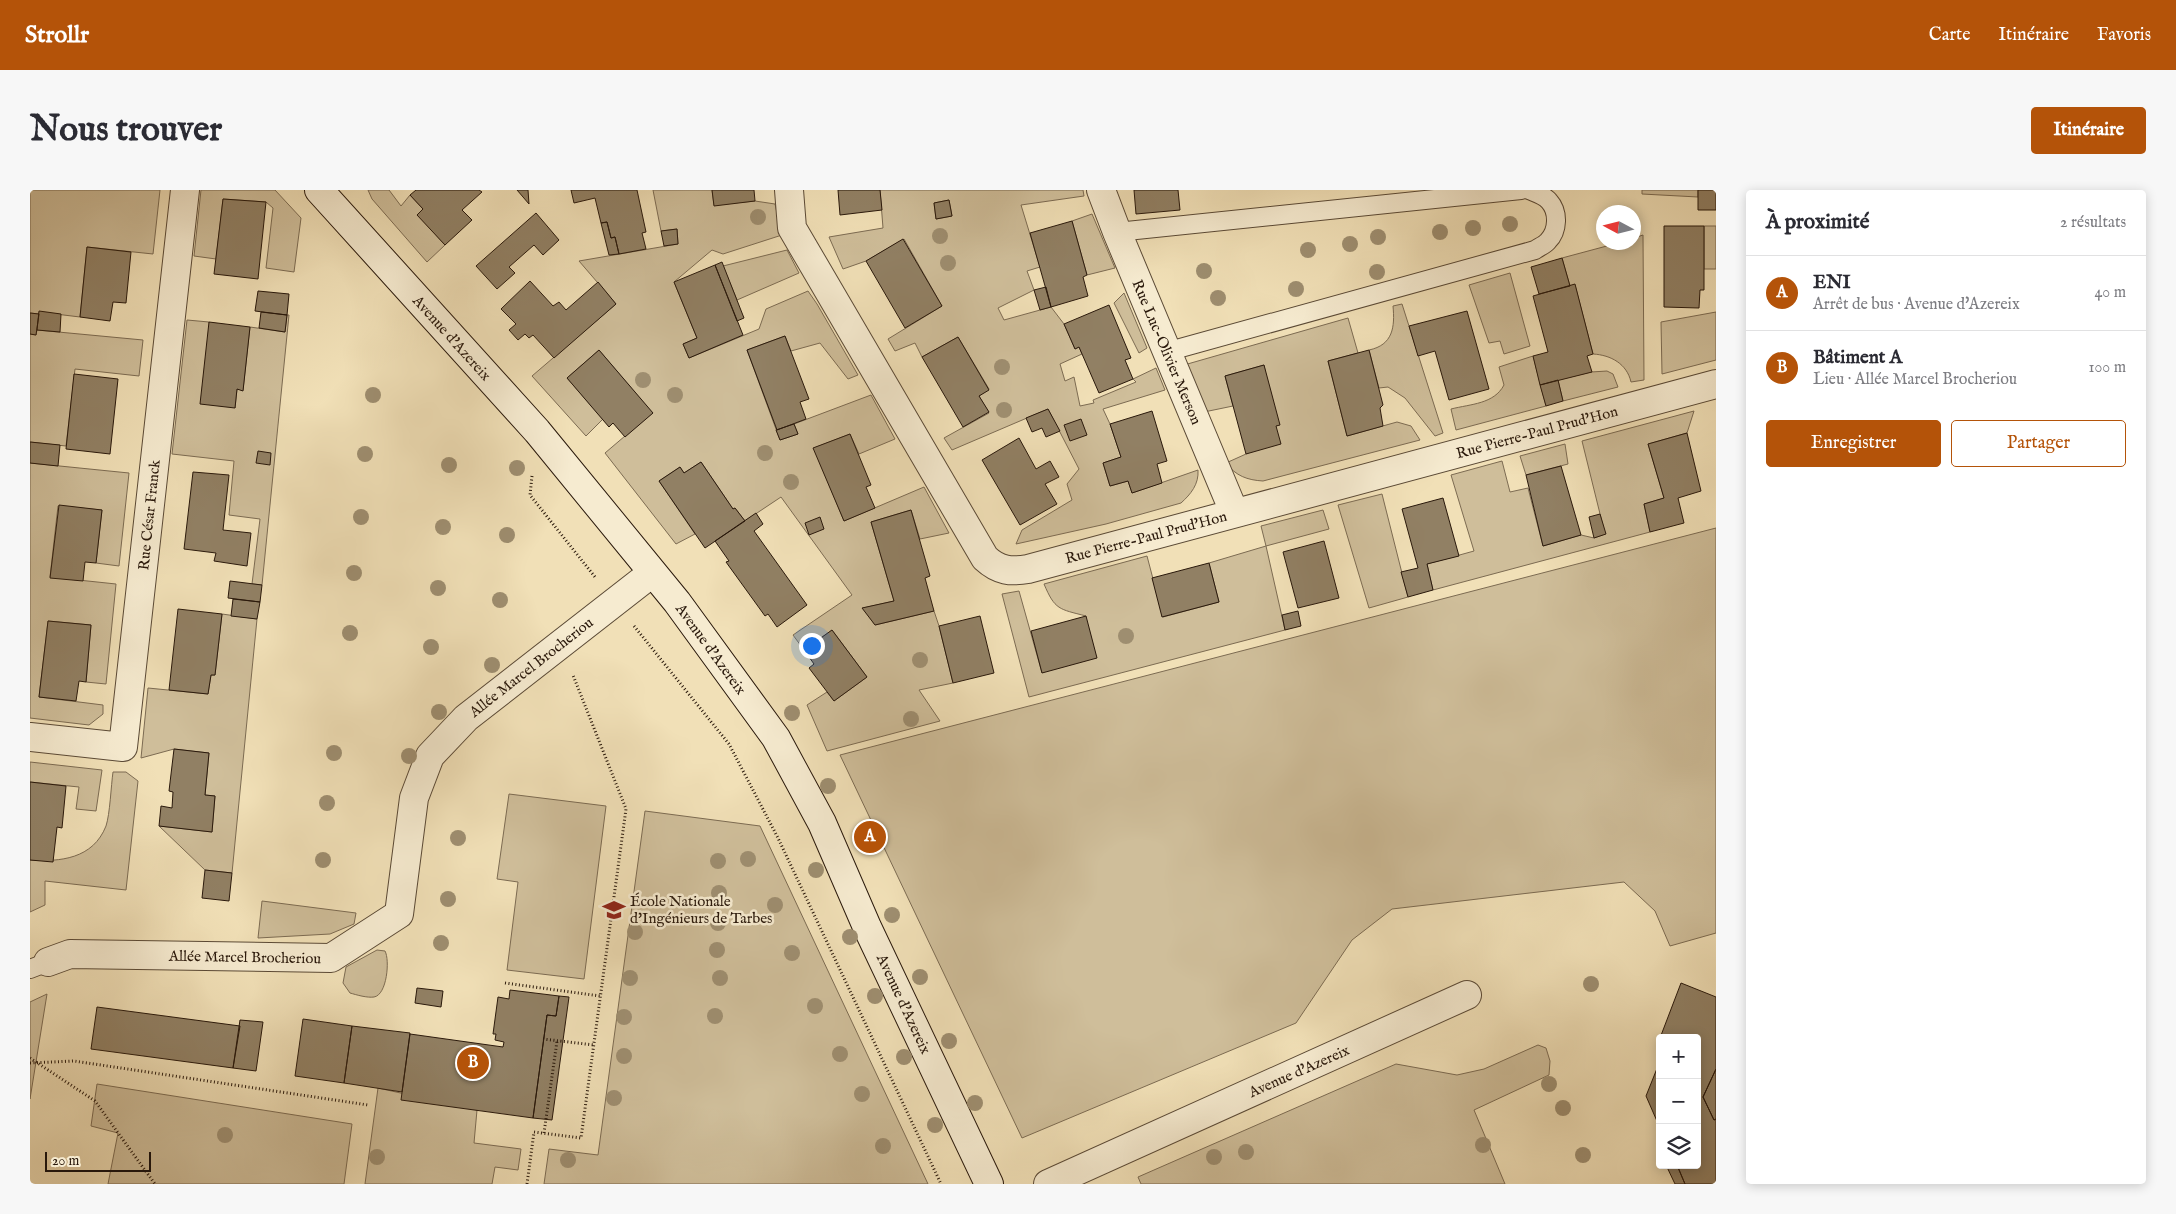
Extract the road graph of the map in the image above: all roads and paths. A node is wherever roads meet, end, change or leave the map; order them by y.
1 (185, 190) edge
2 (319, 190) edge
3 (789, 190) edge
4 (1102, 190) edge
5 (1521, 190) edge
6 (1528, 190) edge
7 (1117, 232) junction
8 (1166, 352) junction
9 (1716, 384) edge
10 (537, 431) junction
11 (1234, 512) junction
12 (652, 573) junction
13 (614, 601) junction
14 (561, 645) junction
15 (30, 737) edge
16 (39, 966) edge
17 (505, 983) dead end
18 (1467, 995) dead end
19 (600, 996) junction
20 (544, 1039) dead end
21 (557, 1041) junction
22 (594, 1045) junction
23 (30, 1058) edge
24 (30, 1063) edge
25 (36, 1064) junction
26 (368, 1105) dead end
27 (544, 1133) junction
28 (155, 1184) edge
29 (527, 1184) edge
30 (941, 1184) edge
31 (989, 1184) edge
32 (1048, 1184) edge

1 - 15 street, Rue César Franck
2 - 10 street, Avenue d'Azereix
3 - 11 street, Rue Pierre-Paul Prud'Hon
4 - 7 street, Rue Luc-Olivier Merson
5 - 7 lane
6 - 8 lane
7 - 8 street, Rue Luc-Olivier Merson
8 - 11 street, Rue Luc-Olivier Merson
9 - 11 street, Rue Pierre-Paul Prud'Hon
10 - 12 street, Avenue d'Azereix
10 - 13 path
12 - 13 street, Allée Marcel Brocheriou
12 - 31 street, Avenue d'Azereix
13 - 14 street, Allée Marcel Brocheriou
13 - 30 path
14 - 16 street, Allée Marcel Brocheriou
14 - 19 path
17 - 19 path
18 - 32 street, Avenue d'Azereix
19 - 22 path
20 - 21 path
21 - 22 path
21 - 27 path
22 - 27 path
23 - 25 path
24 - 25 path
25 - 26 path
25 - 28 path
27 - 29 path

